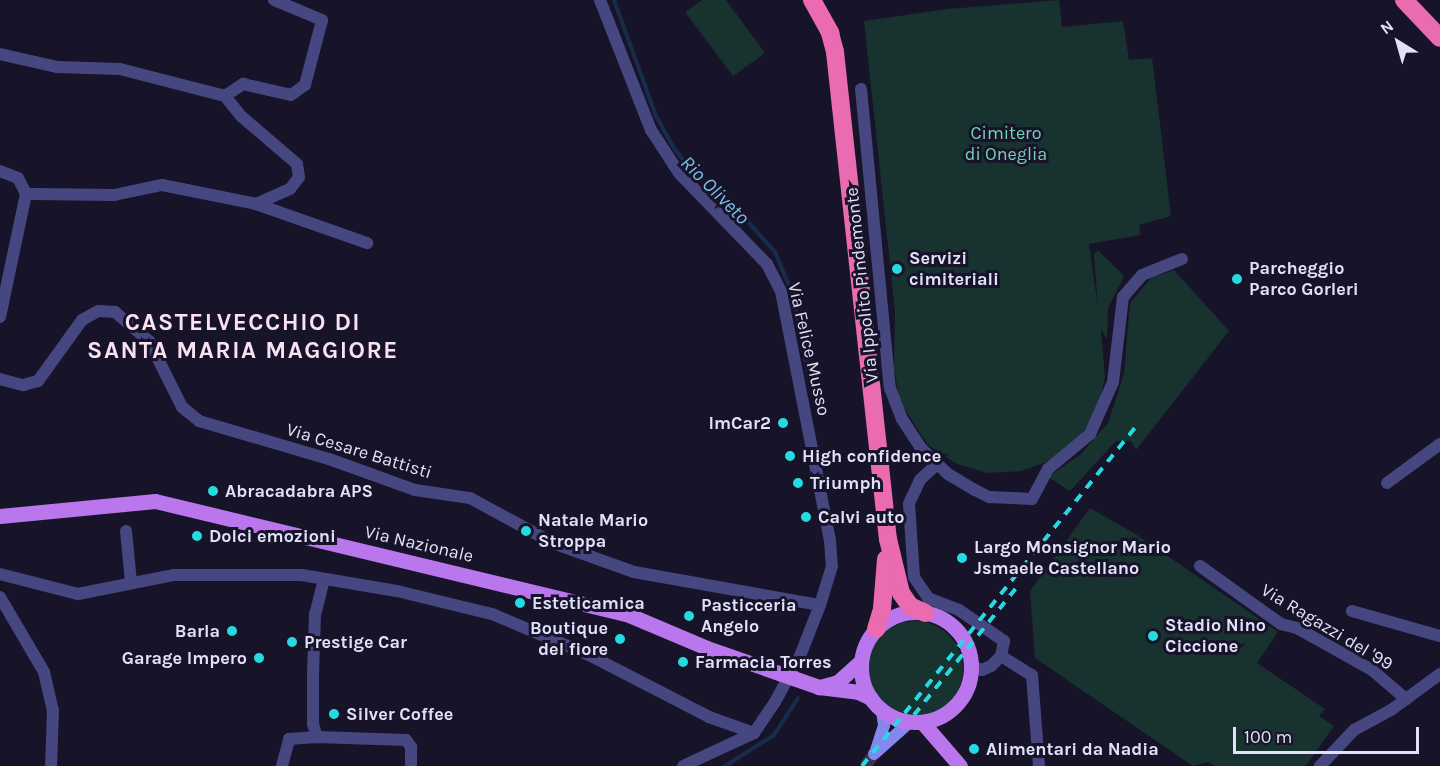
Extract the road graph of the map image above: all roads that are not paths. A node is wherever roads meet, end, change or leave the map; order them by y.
1 (274, 0) edge
2 (600, 0) edge
3 (812, 0) edge
4 (1399, 0) edge
5 (1404, 0) edge
6 (1422, 20) junction
7 (1440, 38) edge
8 (0, 54) edge
9 (861, 89) dead end
10 (225, 96) junction
11 (0, 171) edge
12 (26, 194) junction
13 (256, 204) junction
14 (367, 243) dead end
15 (1182, 259) dead end
16 (0, 317) edge
17 (0, 379) edge
18 (1440, 444) edge
19 (937, 464) junction
20 (1387, 483) dead end
21 (0, 516) edge
22 (126, 531) dead end
23 (888, 539) junction
24 (1200, 566) dead end
25 (0, 574) edge
26 (324, 579) junction
27 (131, 582) junction
28 (0, 597) edge
29 (820, 605) junction
30 (1352, 611) dead end
31 (926, 613) junction
32 (876, 629) junction
33 (1440, 636) edge
34 (1001, 656) junction
35 (861, 661) junction
36 (970, 666) junction
37 (1440, 675) edge
38 (788, 678) junction
39 (819, 687) junction
40 (871, 698) junction
41 (1406, 699) junction
42 (951, 709) junction
43 (882, 710) junction
44 (916, 722) junction
45 (754, 733) junction
46 (317, 737) junction
47 (956, 761) edge
48 (51, 766) edge
49 (282, 766) edge
50 (411, 766) edge
51 (683, 766) edge
52 (1039, 766) edge
53 (1320, 766) edge

1 - 10 street
2 - 29 street, Via Felice Musso
3 - 23 highway
4 - 6 highway
5 - 6 highway
6 - 7 highway
8 - 10 street
9 - 19 street, Via Ippolito Pindemonte
10 - 13 street
11 - 12 street
12 - 13 street
12 - 16 street
13 - 14 street
15 - 19 street, Via Ippolito Pindemonte
17 - 29 street, Via Cesare Battisti
18 - 20 street
19 - 34 street
21 - 38 main road, Via Nazionale
22 - 27 street
23 - 31 highway
23 - 32 highway
24 - 41 street, Via Ragazzi del '99
25 - 27 street
26 - 27 street
26 - 45 street
26 - 46 street
28 - 48 street
29 - 38 street, Via Felice Musso
30 - 33 street
31 - 32 main road
31 - 36 main road
32 - 35 main road
34 - 36 street
34 - 52 street
35 - 39 main road
35 - 40 main road
36 - 42 main road
37 - 41 street
38 - 39 main road, Via Nazionale
38 - 45 street, Via Felice Musso
39 - 40 main road, Via Nazionale
40 - 43 main road
41 - 53 street
42 - 44 main road
42 - 47 main road
43 - 44 main road
43 - 44 main road
44 - 47 main road
45 - 51 street
46 - 49 street
46 - 50 street

